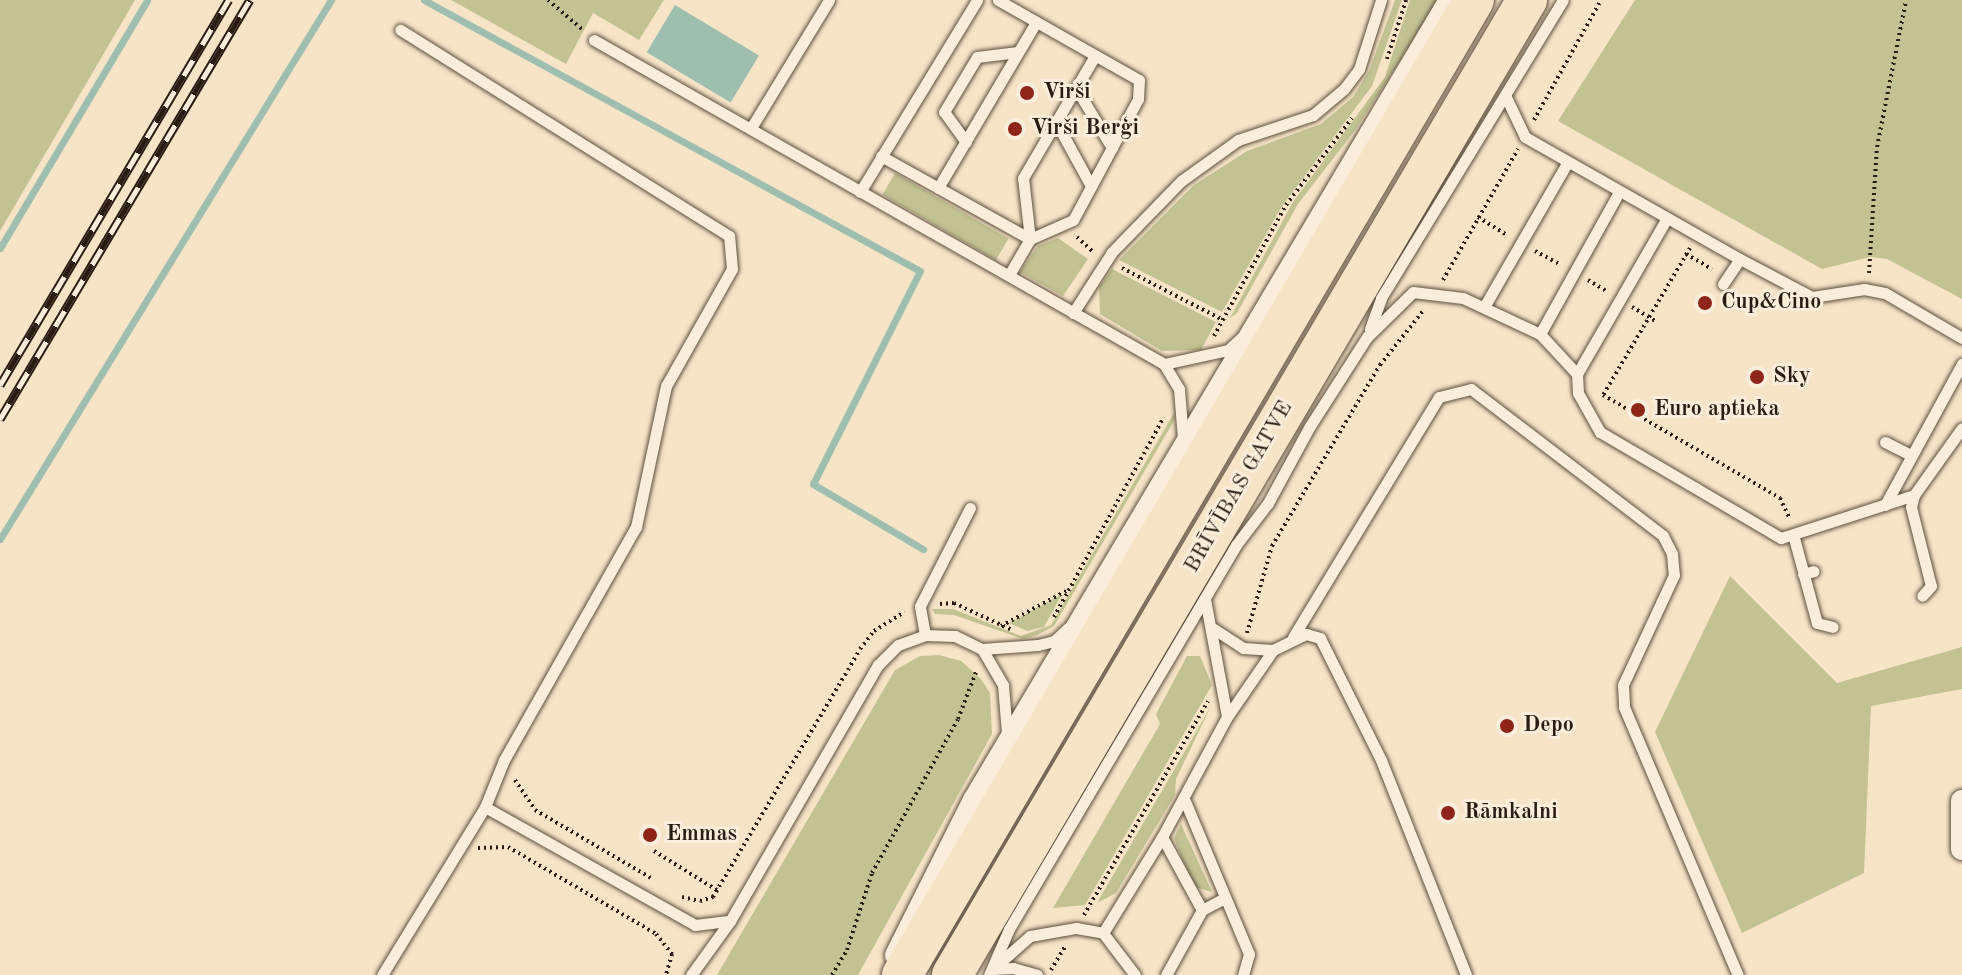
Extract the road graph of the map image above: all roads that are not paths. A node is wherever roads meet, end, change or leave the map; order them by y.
1 (829, 0) edge
2 (977, 0) edge
3 (998, 0) edge
4 (1381, 0) edge
5 (1450, 0) edge
6 (1474, 0) edge
7 (1527, 0) edge
8 (1563, 0) edge
9 (1036, 22) junction
10 (400, 30) dead end
11 (594, 40) road end
12 (1018, 52) junction
13 (1095, 56) junction
14 (1076, 88) junction
15 (1506, 97) junction
16 (1056, 122) junction
17 (751, 128) junction
18 (966, 142) junction
19 (1112, 148) junction
20 (881, 156) junction
21 (1567, 163) junction
22 (1091, 186) junction
23 (938, 188) junction
24 (860, 192) junction
25 (1619, 192) junction
26 (1667, 218) junction
27 (1030, 239) junction
28 (1740, 259) junction
29 (1009, 275) junction
30 (1725, 281) road end
31 (1484, 307) junction
32 (1073, 313) junction
33 (1258, 324) junction
34 (1540, 334) junction
35 (1367, 337) junction
36 (1962, 338) edge
37 (1164, 364) junction
38 (1962, 364) edge
39 (1577, 374) junction
40 (1962, 428) edge
41 (1885, 442) dead end
42 (1182, 448) junction
43 (1910, 455) junction
44 (1914, 495) junction
45 (1885, 505) junction
46 (970, 508) dead end
47 (1794, 538) junction
48 (1922, 596) dead end
49 (1205, 599) junction
50 (1083, 615) junction
51 (1833, 627) dead end
52 (1214, 629) junction
53 (925, 635) junction
54 (1293, 637) junction
55 (980, 648) junction
56 (1273, 650) junction
57 (1227, 717) junction
58 (1002, 752) junction
59 (1185, 801) junction
60 (1962, 801) edge
61 (485, 807) junction
62 (1162, 837) junction
63 (1962, 849) edge
64 (1225, 898) junction
65 (1202, 910) junction
66 (730, 921) junction
67 (1103, 933) junction
68 (991, 972) edge
69 (382, 975) edge
70 (691, 975) edge
71 (888, 975) edge
72 (902, 975) edge
73 (952, 975) edge
74 (1037, 975) edge
75 (1135, 975) edge
76 (1166, 975) edge
77 (1243, 975) edge
78 (1466, 975) edge
79 (1738, 975) edge

1 - 17 lane
2 - 20 lane
3 - 9 lane
4 - 32 lane
5 - 33 street
6 - 72 highway, BRĪVĪBAS GATVE
7 - 73 highway, BRĪVĪBAS GATVE
8 - 15 lane
9 - 12 lane
9 - 13 lane
10 - 61 lane
11 - 17 lane
12 - 18 lane
12 - 18 lane
13 - 14 lane
13 - 19 lane
14 - 16 lane
14 - 19 lane
15 - 21 lane
15 - 35 lane
16 - 22 lane
16 - 27 lane
17 - 24 lane
18 - 23 lane
19 - 22 lane
20 - 23 lane
20 - 24 lane
21 - 25 lane
21 - 31 lane
22 - 27 lane
23 - 27 lane
24 - 29 lane
25 - 26 lane
25 - 34 lane
26 - 28 lane
26 - 39 lane
27 - 29 lane
28 - 30 lane
28 - 36 lane
29 - 32 lane
31 - 34 lane
31 - 35 lane
32 - 37 lane
33 - 37 lane
33 - 42 street
34 - 39 lane
35 - 49 lane
37 - 42 lane
38 - 43 lane
39 - 47 lane
40 - 44 lane
41 - 43 lane
42 - 50 street
43 - 45 lane
44 - 45 lane
44 - 48 lane
45 - 47 lane
46 - 53 lane
47 - 51 lane
49 - 52 lane
49 - 68 lane
50 - 55 lane
50 - 58 street
52 - 56 lane
52 - 57 lane
53 - 55 lane
53 - 66 lane
54 - 56 lane
54 - 78 lane
54 - 79 lane
55 - 58 lane
56 - 57 lane
57 - 59 lane
58 - 71 street
59 - 62 lane
59 - 64 lane
60 - 63 street
61 - 66 lane
61 - 69 lane
62 - 65 lane
62 - 67 lane
64 - 65 lane
64 - 77 lane
65 - 76 lane
66 - 70 lane
67 - 68 lane
67 - 75 lane
68 - 74 lane

